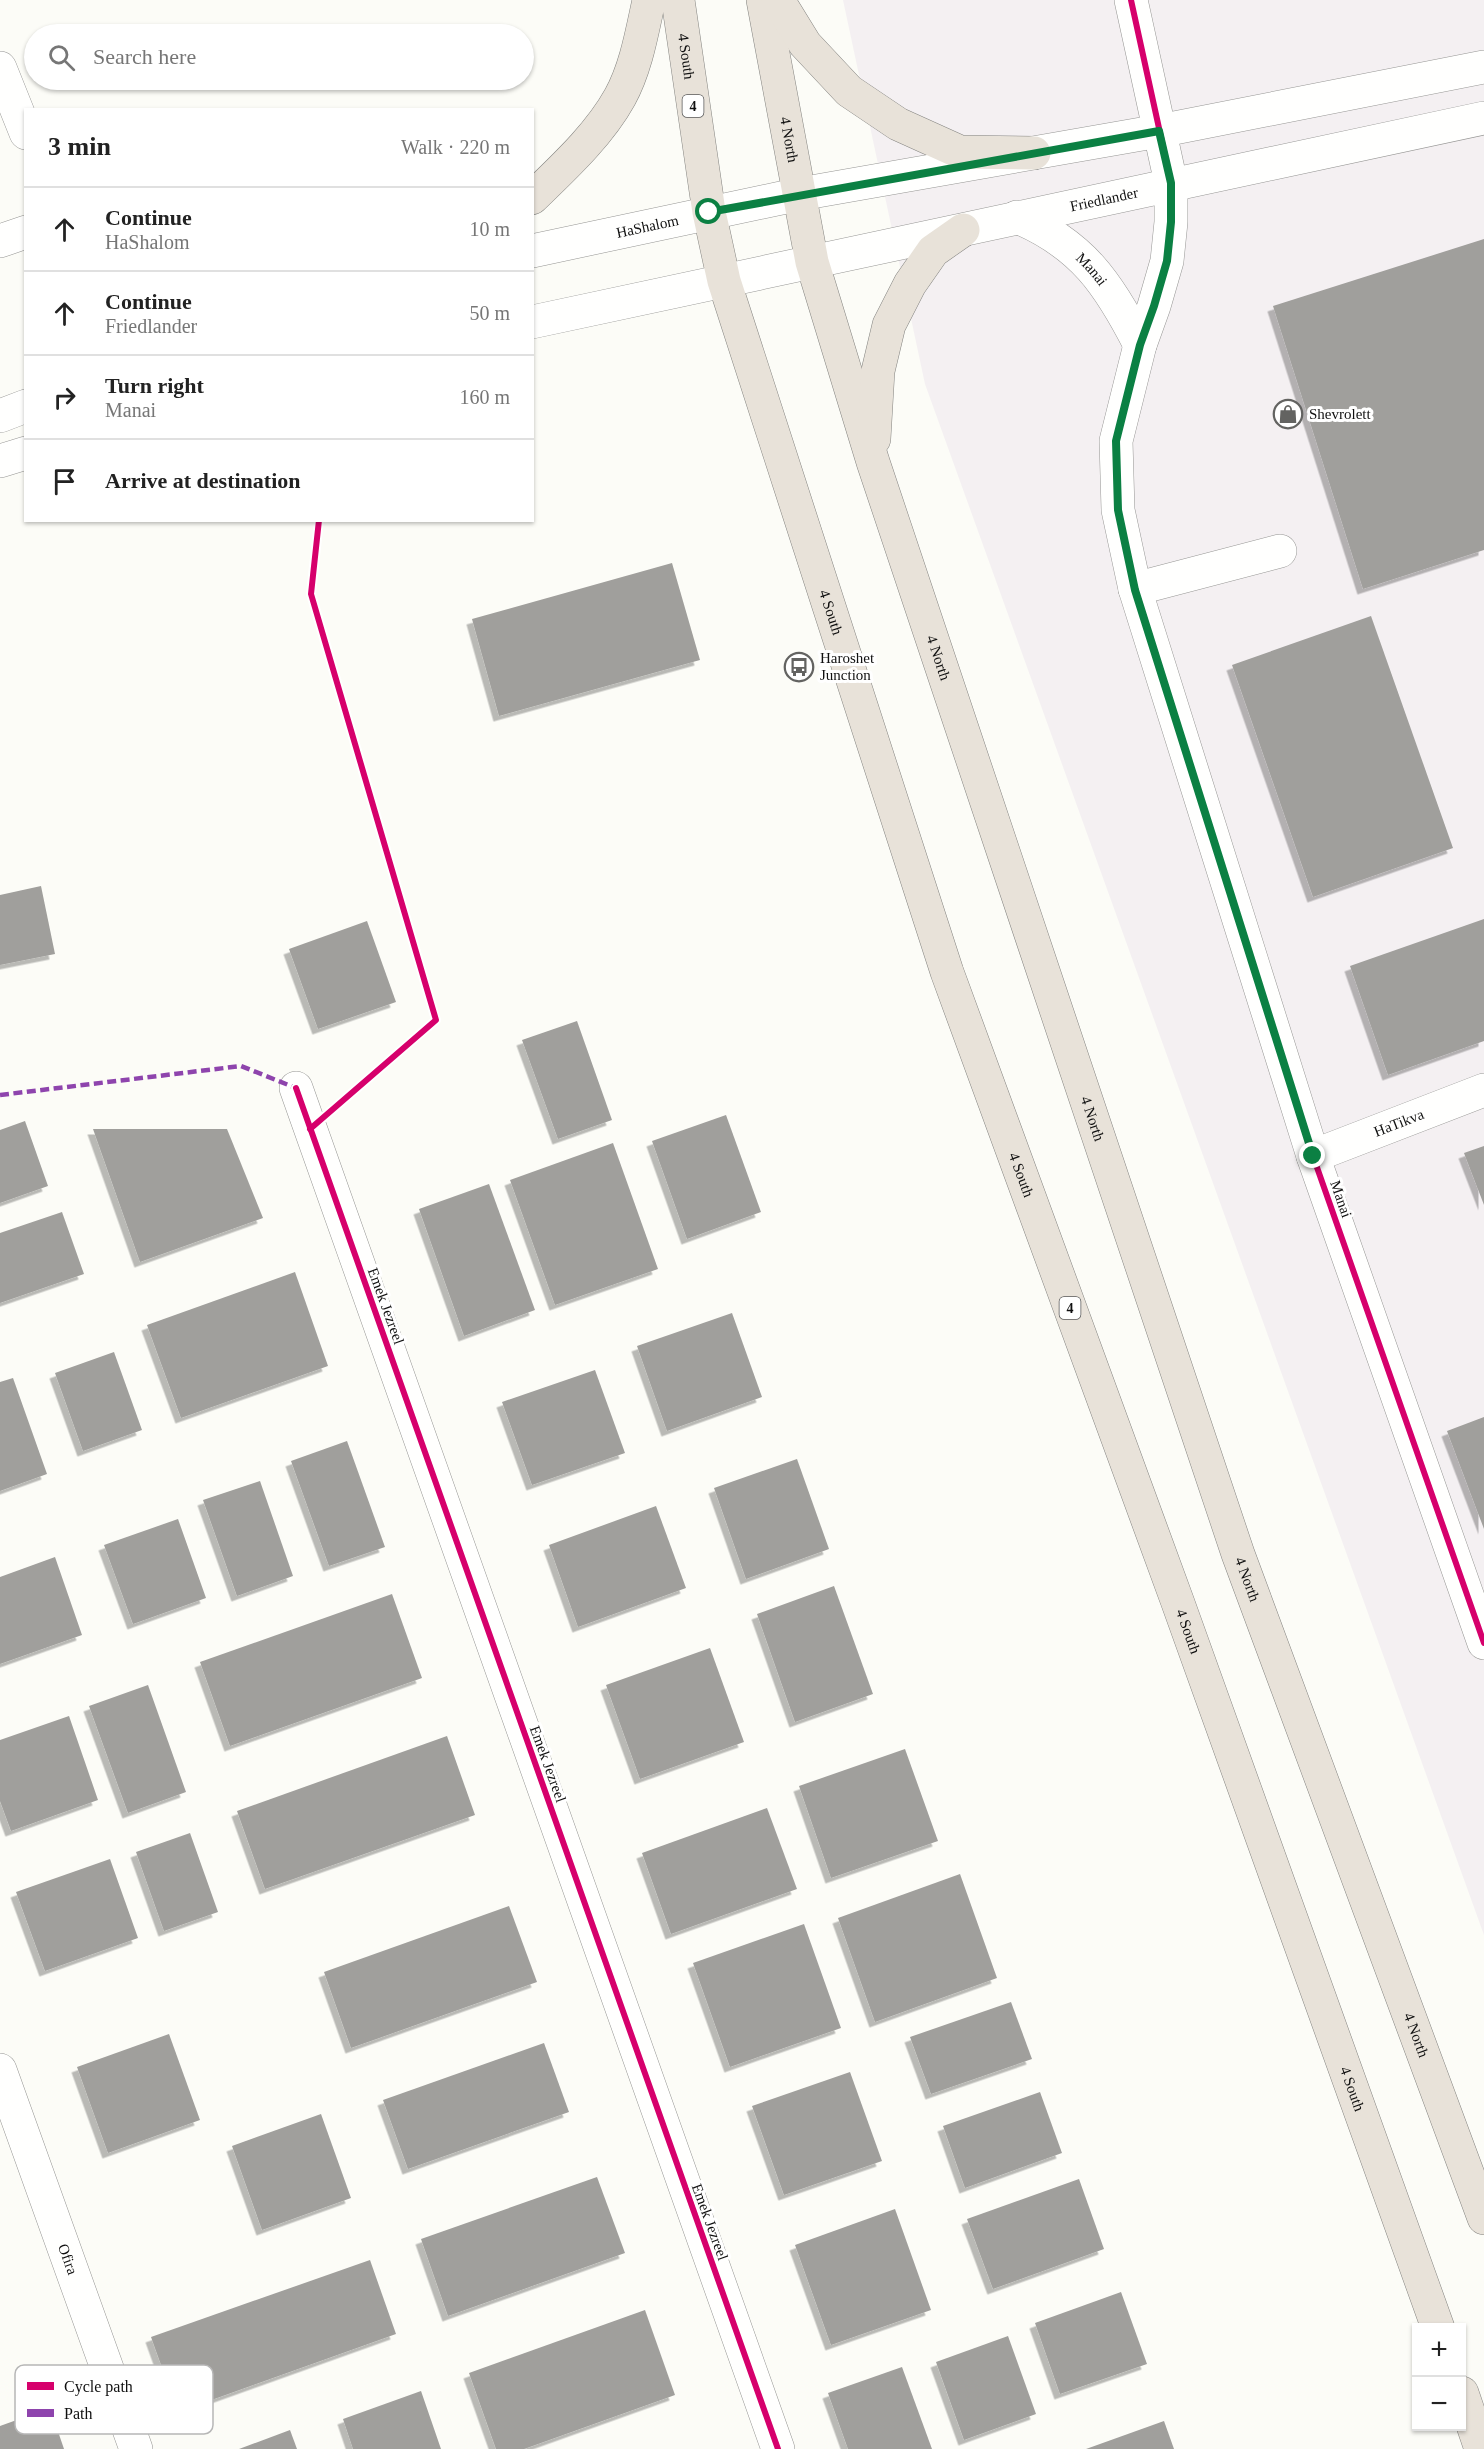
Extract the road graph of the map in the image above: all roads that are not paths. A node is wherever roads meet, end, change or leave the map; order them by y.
1 (649, 0) edge
2 (678, 0) edge
3 (764, 0) edge
4 (778, 0) edge
5 (1131, 0) edge
6 (1484, 67) edge
7 (0, 68) edge
8 (1484, 118) edge
9 (24, 128) edge
10 (1159, 131) junction
11 (1034, 153) junction
12 (1171, 183) junction
13 (800, 194) junction
14 (534, 196) edge
15 (709, 212) junction
16 (1017, 217) junction
17 (963, 230) junction
18 (24, 233) edge
19 (0, 241) edge
20 (534, 251) edge
21 (812, 262) junction
22 (724, 281) junction
23 (534, 321) edge
24 (1140, 345) junction
25 (24, 407) edge
26 (0, 416) edge
27 (24, 454) edge
28 (0, 461) edge
29 (873, 462) junction
30 (1280, 551) dead end
31 (1135, 590) junction
32 (296, 1088) dead end
33 (1484, 1090) edge
34 (1313, 1156) junction
35 (1484, 1643) edge
36 (0, 2070) edge
37 (1484, 2218) edge
38 (1436, 2323) edge
39 (106, 2365) edge
40 (1466, 2406) edge
41 (131, 2434) edge
42 (136, 2449) edge
43 (778, 2449) edge
44 (1482, 2449) edge

1 - 14 highway
2 - 15 highway, 4 South / 4
3 - 13 highway, 4 North
4 - 11 highway
5 - 10 street, Manai
6 - 10 street
7 - 9 street
8 - 12 street, Friedlander
10 - 11 street
10 - 12 street, Manai
11 - 13 street
12 - 16 street, Friedlander
12 - 24 street, Manai
13 - 15 street, HaShalom
13 - 21 highway, 4 North
15 - 20 street, HaShalom
15 - 22 highway, 4 South / 4
16 - 17 street, Friedlander
16 - 24 street, Manai
17 - 21 street, Friedlander
17 - 29 highway
18 - 19 street
21 - 22 street, Friedlander
21 - 29 highway, 4 North
22 - 23 street
22 - 38 highway, 4 South / 4
24 - 31 street, Manai
25 - 26 street
27 - 28 street
29 - 37 highway, 4 North
30 - 31 street
31 - 34 street, Manai
32 - 43 street, Emek Jezreel
33 - 34 street, HaTikva
34 - 35 street, Manai
36 - 39 street, Ofira
40 - 44 highway
41 - 42 street, Ofira

